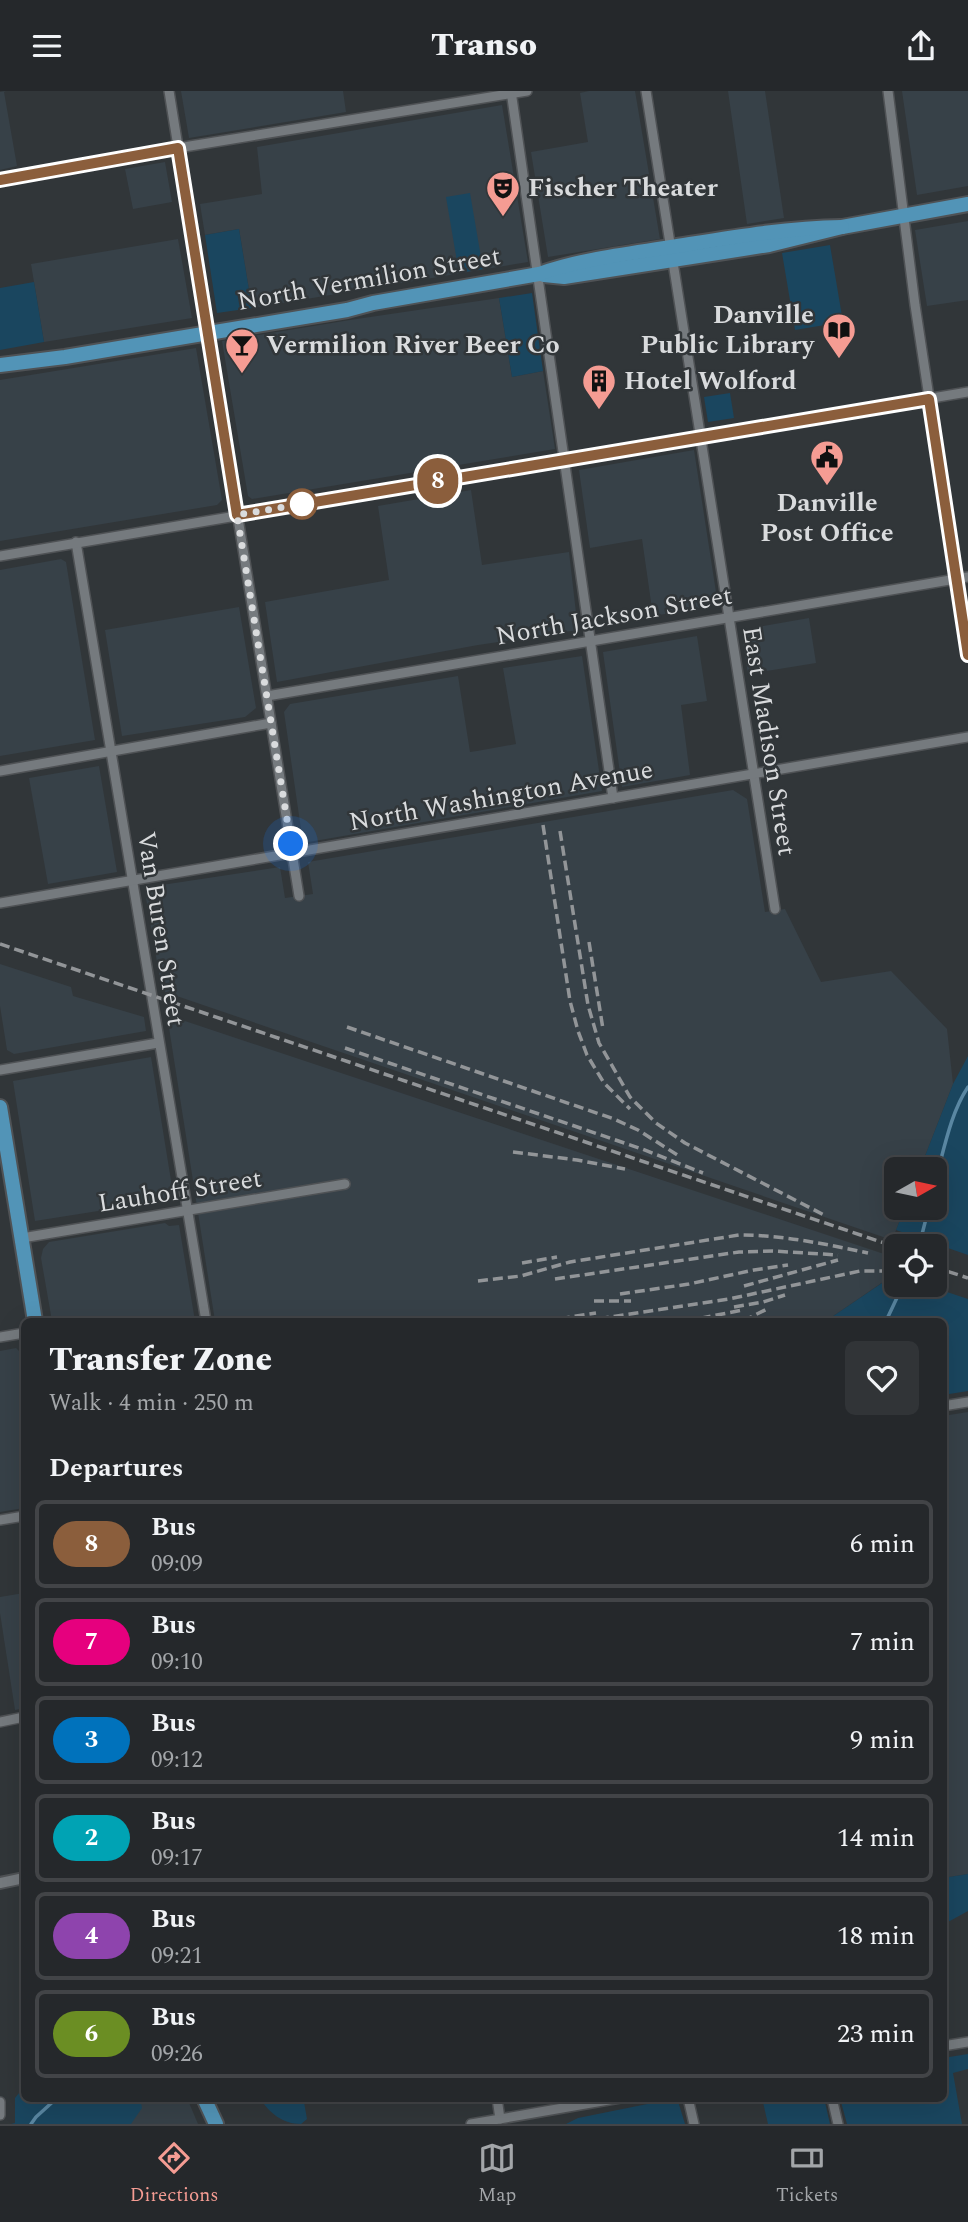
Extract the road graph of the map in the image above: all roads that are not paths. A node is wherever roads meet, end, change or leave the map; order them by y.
1 (169, 91) edge
2 (527, 91) edge
3 (646, 91) edge
4 (888, 91) edge
5 (511, 92) edge
6 (178, 148) junction
7 (0, 180) edge
8 (968, 204) edge
9 (904, 216) junction
10 (672, 253) junction
11 (539, 274) junction
12 (207, 333) junction
13 (0, 365) edge
14 (968, 392) edge
15 (929, 399) junction
16 (701, 437) junction
17 (565, 460) junction
18 (237, 515) junction
19 (76, 542) junction
20 (0, 556) edge
21 (968, 577) edge
22 (956, 579) junction
23 (729, 617) junction
24 (591, 641) junction
25 (968, 654) edge
26 (267, 696) junction
27 (271, 723) junction
28 (968, 737) edge
29 (111, 751) junction
30 (0, 771) edge
31 (753, 774) junction
32 (613, 798) junction
33 (292, 853) junction
34 (130, 879) junction
35 (299, 896) dead end
36 (0, 903) edge
37 (775, 909) dead end
38 (158, 1043) junction
39 (0, 1070) edge
40 (0, 1107) edge
41 (2, 1130) edge
42 (345, 1184) dead end
43 (186, 1211) junction
44 (22, 1238) junction
45 (35, 1318) edge
46 (205, 1318) edge
47 (21, 1334) edge
48 (0, 1337) edge
49 (968, 1402) edge
50 (947, 1405) edge
51 (21, 1516) edge
52 (0, 1520) edge
53 (21, 1718) edge
54 (0, 1721) edge
55 (21, 1878) edge
56 (0, 1882) edge
57 (968, 2042) edge
58 (947, 2045) edge
59 (206, 2102) edge
60 (498, 2102) edge
61 (597, 2102) edge
62 (689, 2102) edge
63 (833, 2102) edge
64 (500, 2119) junction
65 (216, 2124) edge
66 (471, 2124) edge
67 (694, 2124) edge
68 (838, 2124) edge

1 - 6 street
2 - 5 street
3 - 10 street, East Madison Street
4 - 9 street
5 - 6 street
5 - 11 street
6 - 7 street
6 - 12 street
8 - 9 main road, North Vermilion Street
9 - 10 main road, North Vermilion Street
9 - 15 street
10 - 11 main road, North Vermilion Street
10 - 16 street, East Madison Street
11 - 12 main road, North Vermilion Street
11 - 17 street
12 - 13 main road, North Vermilion Street
12 - 18 street
14 - 15 street
15 - 16 street
15 - 22 street
16 - 17 street
16 - 23 street, East Madison Street
17 - 18 street
17 - 24 street
18 - 19 street
18 - 26 street
19 - 20 street
19 - 29 street, Van Buren Street
21 - 22 street, North Jackson Street
22 - 23 street, North Jackson Street
22 - 25 street
23 - 24 street, North Jackson Street
23 - 31 street, East Madison Street
24 - 26 street, North Jackson Street
24 - 32 street
26 - 27 street
27 - 29 street
27 - 33 street
28 - 31 street, North Washington Avenue
29 - 30 street
29 - 34 street, Van Buren Street
31 - 32 street, North Washington Avenue
31 - 37 street, East Madison Street
32 - 33 street, North Washington Avenue
33 - 34 street, North Washington Avenue
33 - 35 street
34 - 36 street, North Washington Avenue
34 - 38 street, Van Buren Street
38 - 39 street
38 - 43 street, Van Buren Street
40 - 41 main road
41 - 44 main road
42 - 43 street, Lauhoff Street
43 - 44 street, Lauhoff Street
43 - 46 street, Van Buren Street
44 - 45 main road
47 - 48 street
49 - 50 street
51 - 52 street
53 - 54 street
55 - 56 street
57 - 58 street
59 - 65 main road
60 - 64 street
61 - 64 street
62 - 67 street
63 - 68 street
64 - 66 street

